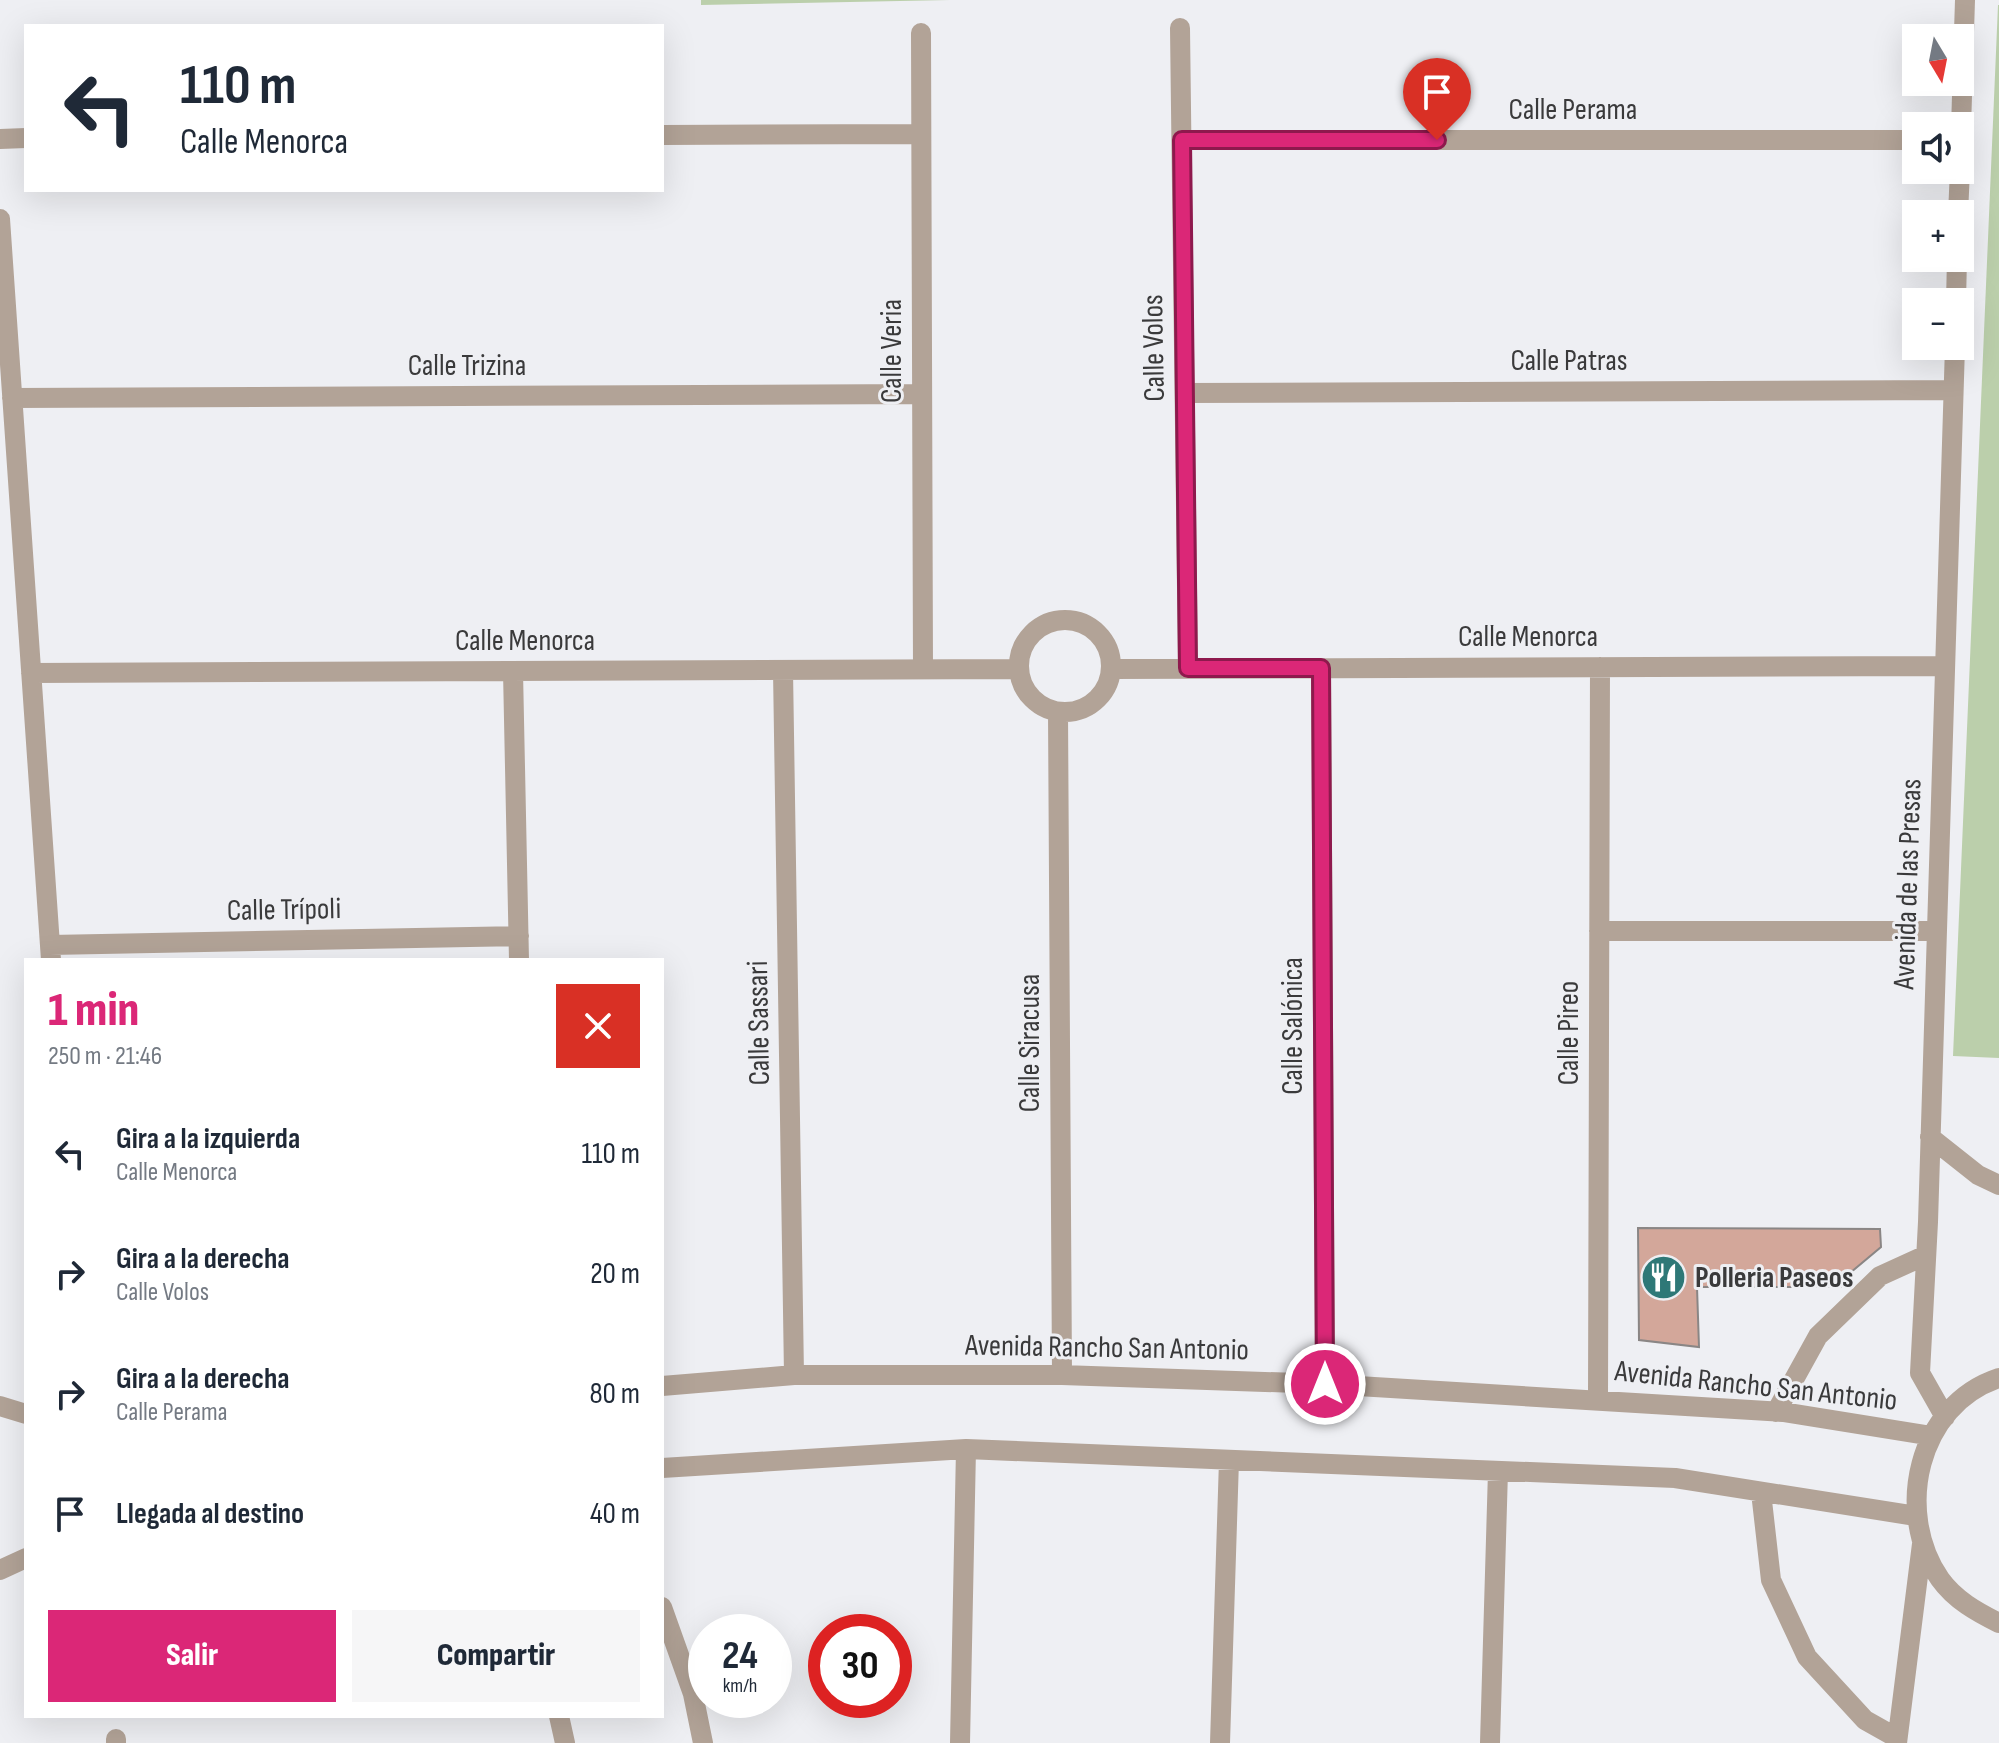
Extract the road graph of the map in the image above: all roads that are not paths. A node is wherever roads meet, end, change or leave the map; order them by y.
1 (1965, 0) edge
2 (1180, 28) dead end
3 (921, 33) dead end
4 (1961, 112) edge
5 (921, 134) junction
6 (664, 135) edge
7 (24, 138) edge
8 (0, 139) edge
9 (1182, 140) junction
10 (1902, 140) edge
11 (0, 219) edge
12 (1954, 360) edge
13 (1953, 390) junction
14 (1185, 393) junction
15 (922, 394) junction
16 (12, 398) junction
17 (1945, 666) junction
18 (1600, 667) junction
19 (1188, 668) junction
20 (1321, 668) junction
21 (923, 669) junction
22 (1019, 669) junction
23 (1112, 669) junction
24 (783, 670) junction
25 (513, 671) junction
26 (31, 673) junction
27 (1058, 712) junction
28 (1599, 931) junction
29 (1937, 931) junction
30 (519, 936) junction
31 (50, 952) edge
32 (519, 958) edge
33 (1930, 1137) junction
34 (1999, 1185) edge
35 (1926, 1255) junction
36 (794, 1375) junction
37 (1062, 1375) junction
38 (1999, 1378) edge
39 (1325, 1384) junction
40 (664, 1386) edge
41 (1598, 1399) junction
42 (0, 1406) edge
43 (1776, 1412) junction
44 (24, 1413) edge
45 (1945, 1417) junction
46 (1932, 1436) junction
47 (966, 1449) junction
48 (1229, 1460) junction
49 (664, 1468) edge
50 (1498, 1471) junction
51 (1761, 1492) junction
52 (1916, 1516) junction
53 (1922, 1544) junction
54 (24, 1559) edge
55 (0, 1570) edge
56 (664, 1613) edge
57 (1999, 1623) edge
58 (559, 1718) edge
59 (1897, 1741) edge
60 (565, 1743) edge
61 (703, 1743) edge
62 (960, 1743) edge
63 (1220, 1743) edge
64 (1490, 1743) edge

1 - 4 street
2 - 9 street, Calle Volos
3 - 5 street, Calle Veria
5 - 6 street
5 - 15 street, Calle Veria
7 - 8 street
9 - 10 street, Calle Perama
9 - 14 street, Calle Volos
11 - 16 street
12 - 13 street, Avenida de las Presas
13 - 14 street, Calle Patras
13 - 17 street, Avenida de las Presas
14 - 19 street, Calle Volos
15 - 16 street, Calle Trizina
15 - 21 street, Calle Veria
16 - 26 street
17 - 18 street, Calle Menorca
17 - 29 street, Avenida de las Presas
18 - 20 street, Calle Menorca
18 - 28 street, Calle Pireo
19 - 20 street, Calle Menorca
19 - 23 street, Calle Menorca
20 - 39 street, Calle Salónica
21 - 22 street, Calle Menorca
21 - 24 street, Calle Menorca
22 - 23 street
22 - 27 street
23 - 27 street
24 - 25 street, Calle Menorca
24 - 36 street, Calle Sassari
25 - 26 street, Calle Menorca
25 - 30 street
26 - 31 street
27 - 37 street, Calle Siracusa
28 - 29 street
28 - 41 street, Calle Pireo
29 - 33 street, Avenida de las Presas
30 - 31 street, Calle Trípoli
30 - 32 street
33 - 34 street
33 - 35 street, Avenida de las Presas
35 - 43 street
35 - 45 street, Avenida de las Presas
36 - 37 street, Avenida Rancho San Antonio
36 - 40 street, Avenida Rancho San Antonio
37 - 39 street, Avenida Rancho San Antonio
38 - 45 street
39 - 41 street, Avenida Rancho San Antonio
41 - 43 street, Avenida Rancho San Antonio
42 - 44 street
43 - 46 street, Avenida Rancho San Antonio
45 - 46 street
46 - 52 street
47 - 48 street
47 - 49 street
47 - 62 street
48 - 50 street
48 - 63 street
50 - 51 street
50 - 64 street
51 - 52 street
51 - 59 street
52 - 53 street
53 - 57 street
53 - 59 street
54 - 55 street
56 - 61 street
58 - 60 street

